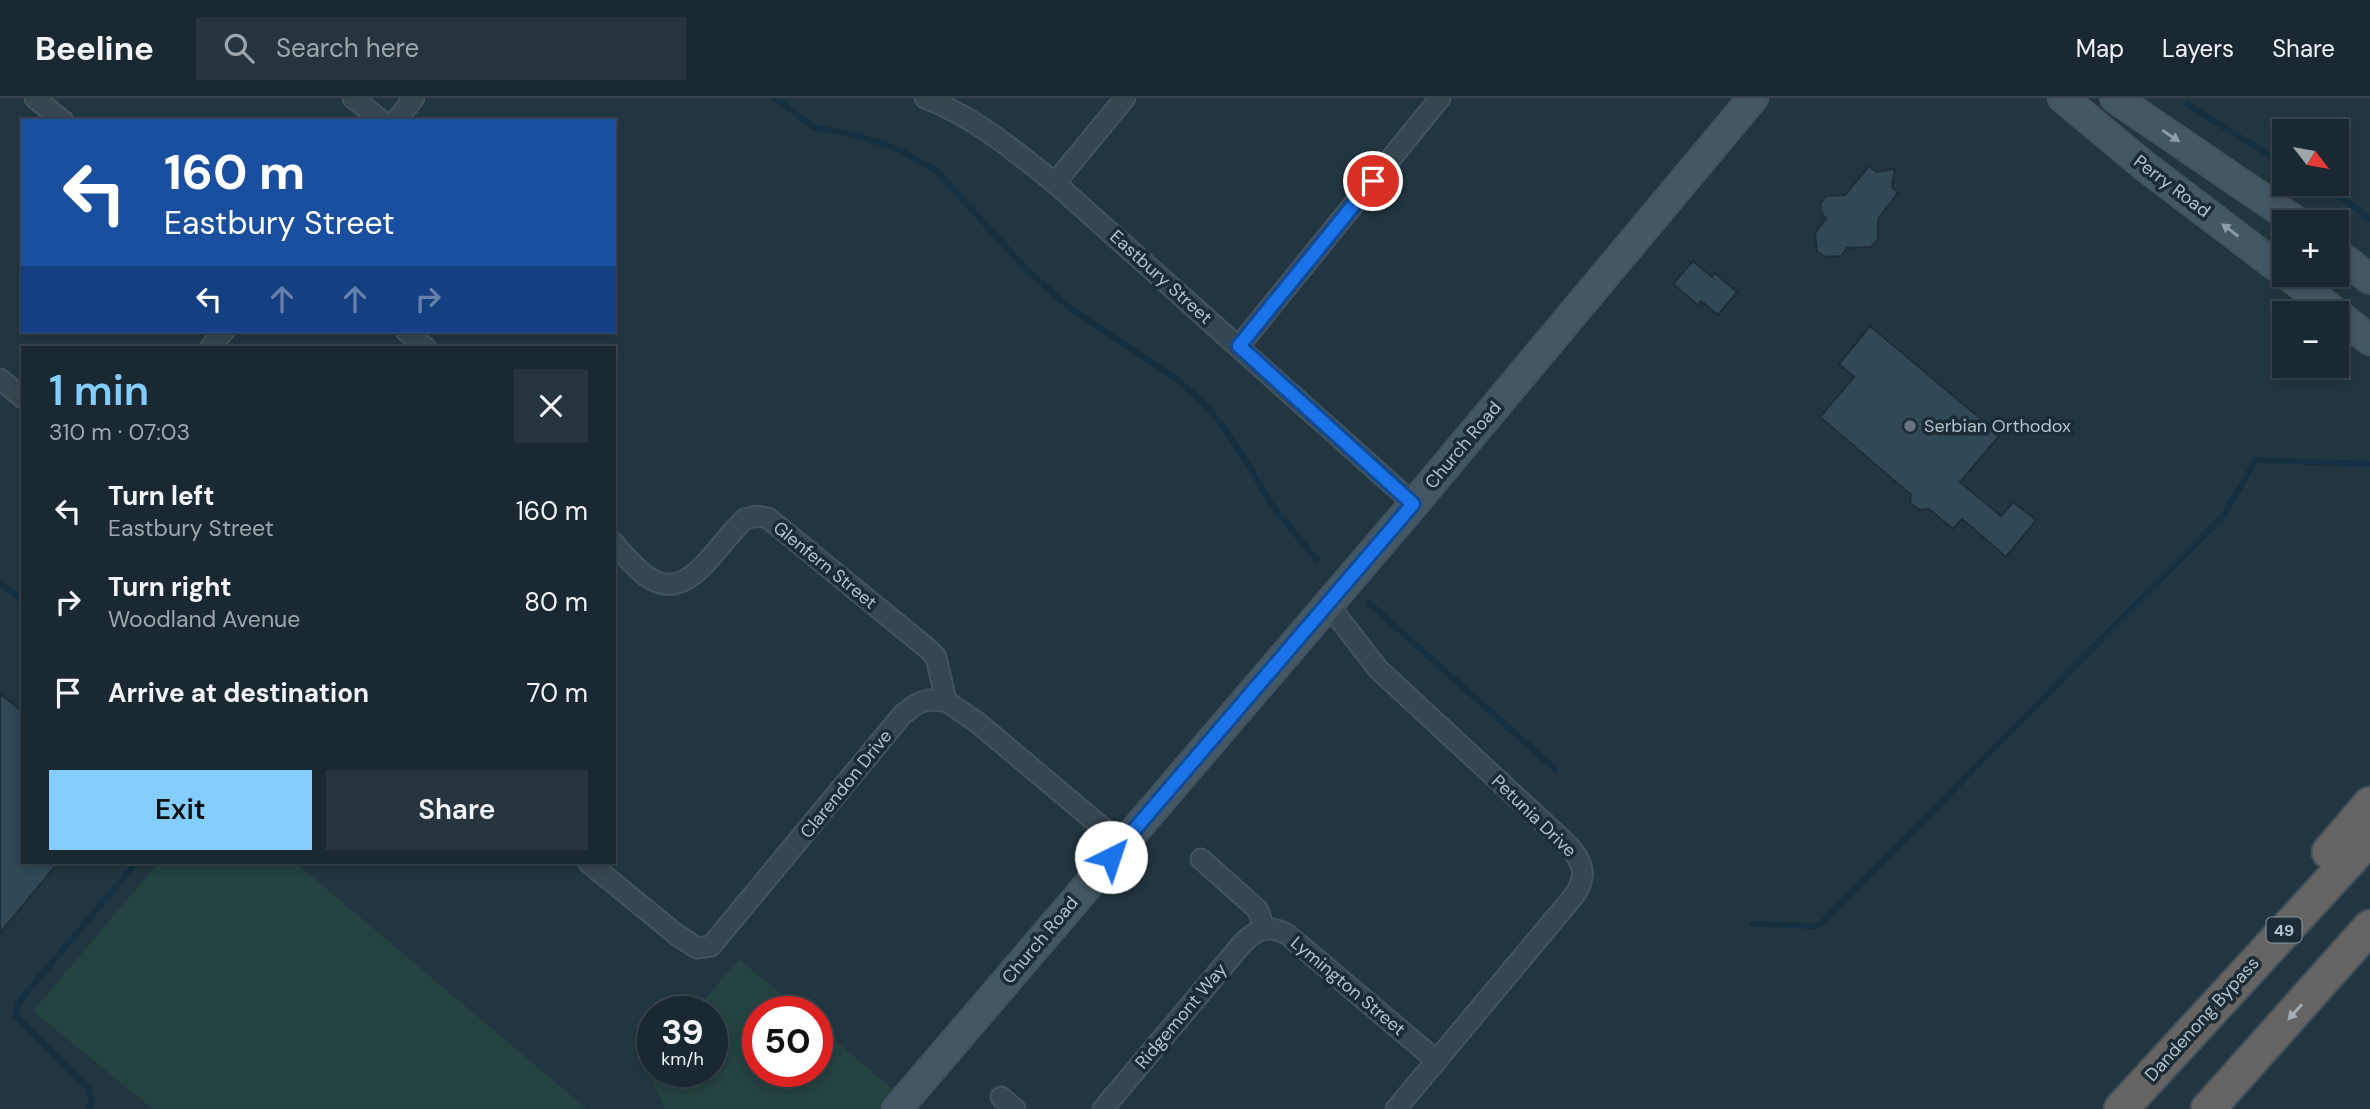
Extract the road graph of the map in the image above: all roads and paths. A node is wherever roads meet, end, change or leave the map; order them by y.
1 (35, 98) edge
2 (354, 98) edge
3 (414, 98) edge
4 (925, 98) edge
5 (1125, 98) edge
6 (1440, 98) edge
7 (1753, 98) edge
8 (2063, 98) edge
9 (2115, 98) edge
10 (61, 119) edge
11 (380, 119) edge
12 (398, 119) edge
13 (1055, 183) junction
14 (2279, 210) edge
15 (2272, 262) edge
16 (2349, 263) edge
17 (2370, 279) edge
18 (2304, 287) edge
19 (408, 333) edge
20 (2370, 340) edge
21 (424, 346) edge
22 (1239, 346) junction
23 (0, 379) edge
24 (21, 396) edge
25 (1413, 504) junction
26 (616, 544) edge
27 (1328, 604) junction
28 (946, 701) junction
29 (2370, 804) edge
30 (2370, 838) edge
31 (1122, 844) junction
32 (1201, 859) dead end
33 (590, 864) edge
34 (2370, 927) edge
35 (1264, 928) junction
36 (2266, 948) junction
37 (1437, 1061) junction
38 (897, 1109) edge
39 (1103, 1109) edge
40 (1396, 1109) edge
41 (2121, 1109) edge
42 (2208, 1109) edge

1 - 10 street
2 - 11 street
3 - 12 street
4 - 13 street, Eastbury Street
5 - 13 street
6 - 22 street
7 - 25 main road, Church Road
15 -> 8 main road, Perry Road
9 -> 14 main road
13 - 22 street, Eastbury Street
16 - 17 main road
18 - 20 main road, Perry Road
19 - 21 street
22 - 25 street, Eastbury Street
23 - 24 street
25 - 27 main road, Church Road
26 - 28 street, Glenfern Street
27 - 31 main road, Church Road
27 - 37 street, Petunia Drive
28 - 31 street
28 - 33 street, Clarendon Drive
29 - 36 highway
30 - 36 highway, Dandenong Bypass / 49
31 - 38 main road, Church Road
32 - 35 street
34 -> 42 highway
35 - 37 street, Lymington Street
35 - 39 street, Ridgemont Way
36 - 41 highway, Dandenong Bypass / 49
37 - 40 street, Petunia Drive

